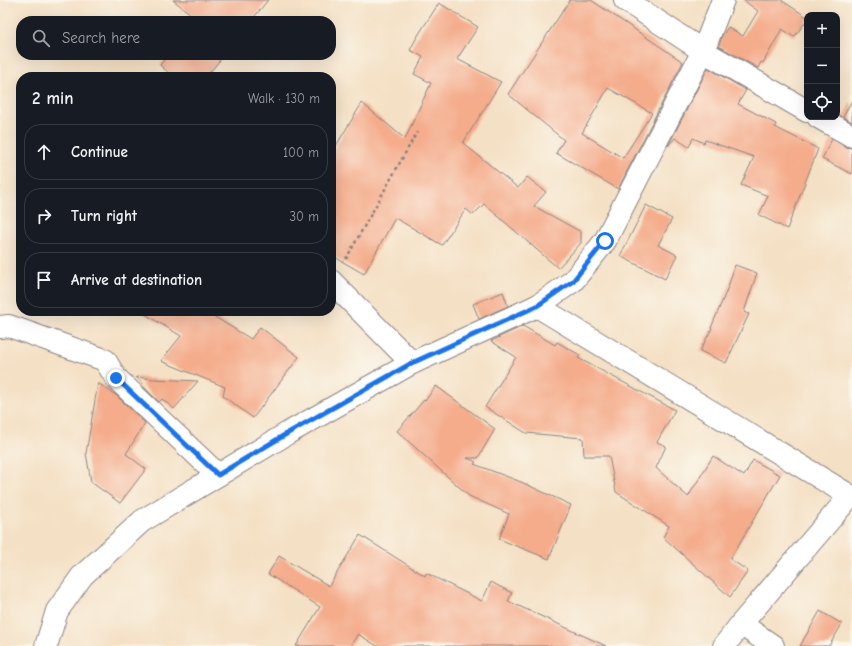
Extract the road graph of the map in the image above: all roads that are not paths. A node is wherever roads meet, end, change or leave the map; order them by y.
1 (625, 0) edge
2 (723, 0) edge
3 (703, 51) junction
4 (804, 108) edge
5 (823, 120) edge
6 (852, 136) edge
7 (336, 285) edge
8 (537, 306) junction
9 (0, 327) edge
10 (412, 363) junction
11 (218, 475) junction
12 (851, 497) edge
13 (741, 624) junction
14 (46, 646) edge
15 (724, 646) edge
16 (773, 646) edge

1 - 3 street
2 - 3 street
3 - 4 street
3 - 8 street
5 - 6 street
7 - 10 street
8 - 10 street
8 - 12 street
9 - 11 street
10 - 11 street
11 - 14 street
12 - 13 street
13 - 15 street
13 - 16 street

